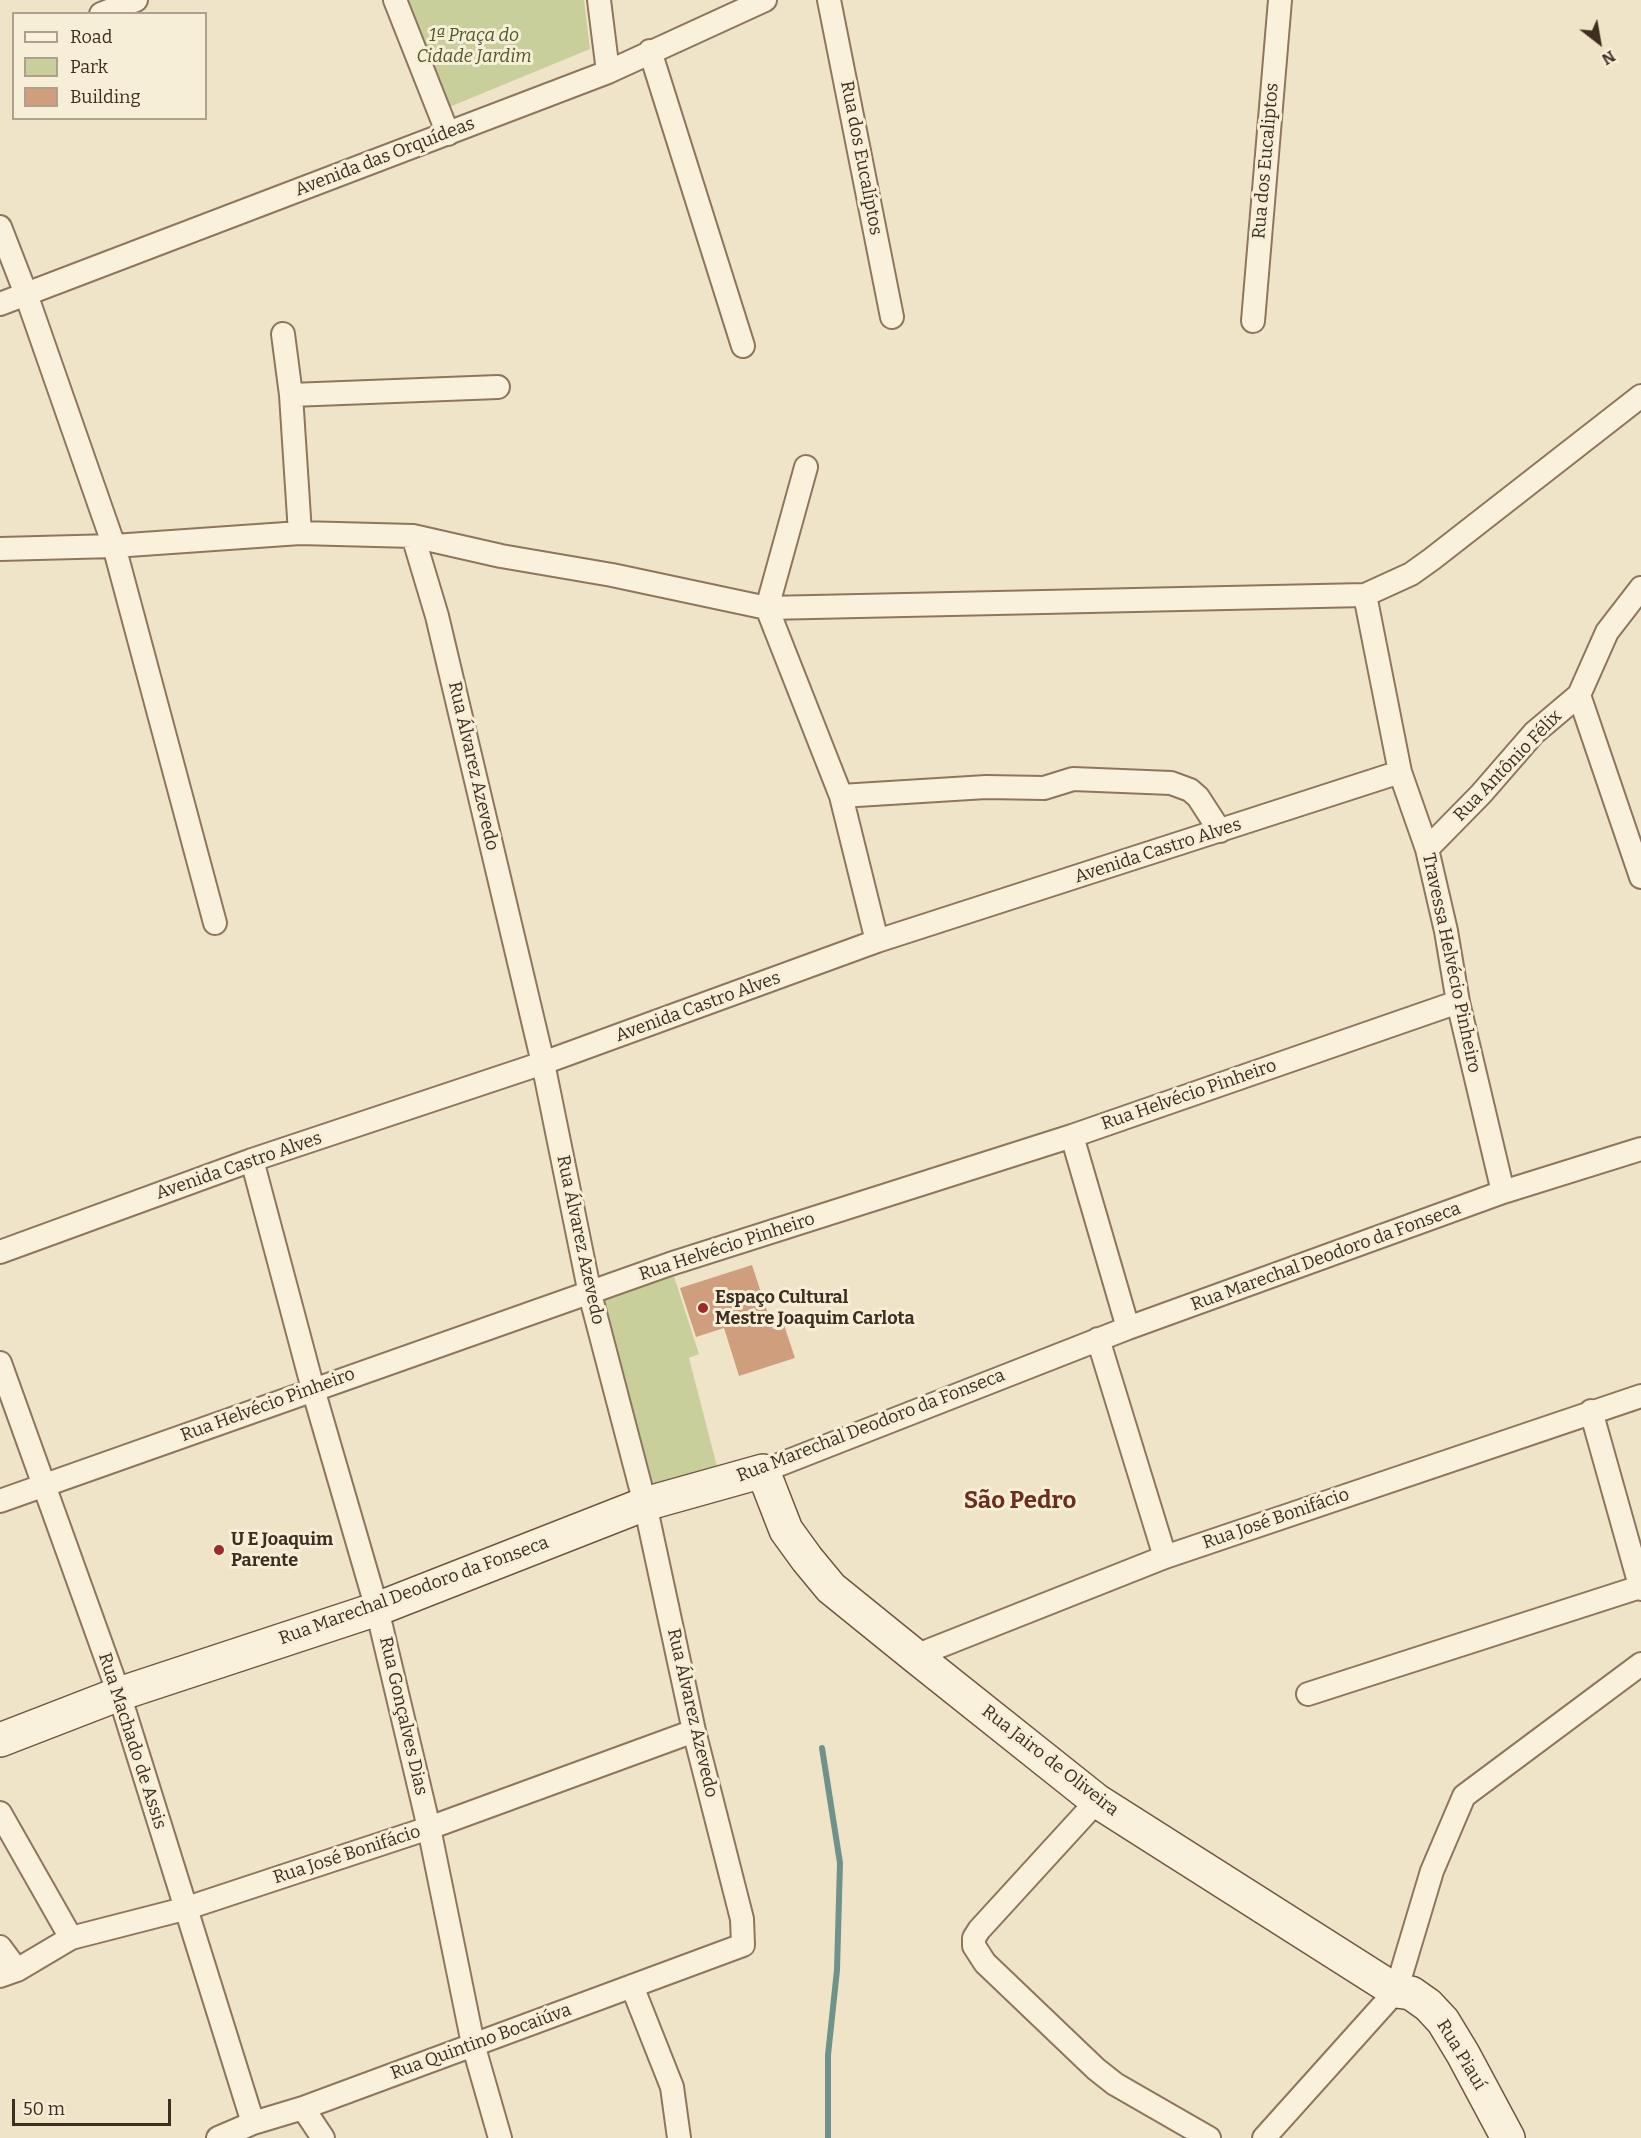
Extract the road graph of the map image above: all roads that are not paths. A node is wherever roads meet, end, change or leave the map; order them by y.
1 (136, 0) edge
2 (395, 0) edge
3 (599, 0) edge
4 (765, 0) edge
5 (829, 0) edge
6 (1280, 0) edge
7 (106, 12) edge
8 (650, 51) junction
9 (608, 72) junction
10 (448, 134) junction
11 (0, 227) edge
12 (26, 294) junction
13 (0, 304) edge
14 (892, 317) dead end
15 (1253, 321) dead end
16 (283, 334) dead end
17 (743, 346) dead end
18 (498, 387) dead end
19 (291, 395) junction
20 (1641, 396) edge
21 (806, 467) dead end
22 (300, 533) junction
23 (413, 536) junction
24 (114, 546) junction
25 (0, 549) edge
26 (1641, 588) edge
27 (1365, 595) junction
28 (768, 609) junction
29 (1579, 695) junction
30 (1400, 772) junction
31 (841, 796) junction
32 (1220, 831) junction
33 (1427, 849) junction
34 (1641, 877) edge
35 (215, 922) dead end
36 (877, 941) junction
37 (1458, 1002) junction
38 (543, 1063) junction
39 (1072, 1136) junction
40 (1641, 1149) edge
41 (252, 1160) junction
42 (1503, 1192) junction
43 (0, 1252) edge
44 (590, 1294) junction
45 (1128, 1328) junction
46 (1098, 1339) junction
47 (0, 1363) edge
48 (313, 1389) junction
49 (1641, 1396) edge
50 (1591, 1412) junction
51 (763, 1471) junction
52 (44, 1486) junction
53 (0, 1501) edge
54 (645, 1504) junction
55 (1165, 1557) junction
56 (1641, 1588) edge
57 (377, 1609) junction
58 (915, 1656) junction
59 (1641, 1664) edge
60 (119, 1694) junction
61 (1308, 1694) dead end
62 (694, 1731) junction
63 (0, 1740) edge
64 (1097, 1801) junction
65 (0, 1813) edge
66 (429, 1828) junction
67 (184, 1909) junction
68 (71, 1938) junction
69 (743, 1945) joint
70 (0, 1947) edge
71 (9, 1973) edge
72 (632, 1986) junction
73 (1396, 1991) junction
74 (473, 2044) junction
75 (303, 2108) junction
76 (253, 2123) junction
77 (218, 2138) edge
78 (323, 2138) edge
79 (500, 2138) edge
80 (679, 2138) edge
81 (1209, 2138) edge
82 (1264, 2138) edge
83 (1508, 2138) edge

1 - 7 street
2 - 10 street
3 - 9 street
4 - 8 street, Avenida das Orquídeas
5 - 14 street, Rua dos Eucalíptos
6 - 15 street, Rua dos Eucaliptos
8 - 9 street, Avenida das Orquídeas
8 - 17 street
9 - 10 street, Avenida das Orquídeas
10 - 12 street, Avenida das Orquídeas
11 - 12 street
12 - 13 street, Avenida das Orquídeas
12 - 24 street
16 - 19 street
18 - 19 street
19 - 22 street
20 - 27 street
21 - 28 street
22 - 23 street
22 - 24 street
23 - 28 street
23 - 38 street, Rua Álvarez Azevedo
24 - 25 street
24 - 35 street
26 - 29 street, Rua Antônio Félix
27 - 28 street
27 - 30 street, Travessa Helvécio Pinheiro
28 - 31 street
29 - 33 street, Rua Antônio Félix
29 - 34 street
30 - 32 street, Avenida Castro Alves
30 - 33 street, Travessa Helvécio Pinheiro
31 - 32 street
31 - 36 street
32 - 36 street, Avenida Castro Alves
33 - 37 street, Travessa Helvécio Pinheiro
36 - 38 street, Avenida Castro Alves
37 - 39 street, Rua Helvécio Pinheiro
37 - 42 street, Travessa Helvécio Pinheiro
38 - 41 street, Avenida Castro Alves
38 - 44 street, Rua Álvarez Azevedo
39 - 44 street, Rua Helvécio Pinheiro
39 - 45 street
40 - 42 street, Rua Marechal Deodoro da Fonseca
41 - 43 street, Avenida Castro Alves
41 - 48 street, Rua Gonçalves Dias
42 - 45 street, Rua Marechal Deodoro da Fonseca
44 - 48 street, Rua Helvécio Pinheiro
44 - 54 street, Rua Álvarez Azevedo
45 - 46 street, Rua Marechal Deodoro da Fonseca
46 - 51 street, Rua Marechal Deodoro da Fonseca
46 - 55 street
47 - 52 street, Rua Machado de Assis
48 - 52 street, Rua Helvécio Pinheiro
48 - 57 street, Rua Gonçalves Dias
49 - 50 street, Rua José Bonifácio
50 - 55 street, Rua José Bonifácio
50 - 56 street
51 - 54 street, Rua Marechal Deodoro da Fonseca
51 - 58 street, Rua Jairo de Oliveira
52 - 53 street, Rua Helvécio Pinheiro
52 - 60 street, Rua Machado de Assis
54 - 57 street, Rua Marechal Deodoro da Fonseca
54 - 62 street, Rua Álvarez Azevedo
55 - 58 street, Rua José Bonifácio
56 - 61 street
57 - 60 street, Rua Marechal Deodoro da Fonseca
57 - 66 street, Rua Gonçalves Dias
58 - 64 street, Rua Jairo de Oliveira
59 - 73 street
60 - 63 street, Rua Marechal Deodoro da Fonseca
60 - 67 street, Rua Machado de Assis
62 - 66 street, Rua José Bonifácio
62 - 69 street, Rua Álvarez Azevedo
64 - 73 street, Rua Jairo de Oliveira
64 - 81 street
65 - 68 street
66 - 67 street, Rua José Bonifácio
66 - 74 street, Rua Gonçalves Dias
67 - 68 street, Rua José Bonifácio
67 - 76 street, Rua Machado de Assis
68 - 71 street, Rua José Bonifácio
69 - 72 street, Rua Quintino Bocaiúva
70 - 71 street
72 - 74 street, Rua Quintino Bocaiúva
72 - 80 street
73 - 82 street
73 - 83 street, Rua Piauí
74 - 75 street, Rua Quintino Bocaiúva
74 - 79 street, Rua Gonçalves Dias
75 - 76 street, Rua Quintino Bocaiúva
75 - 78 street
76 - 77 street, Rua Quintino Bocaiúva

